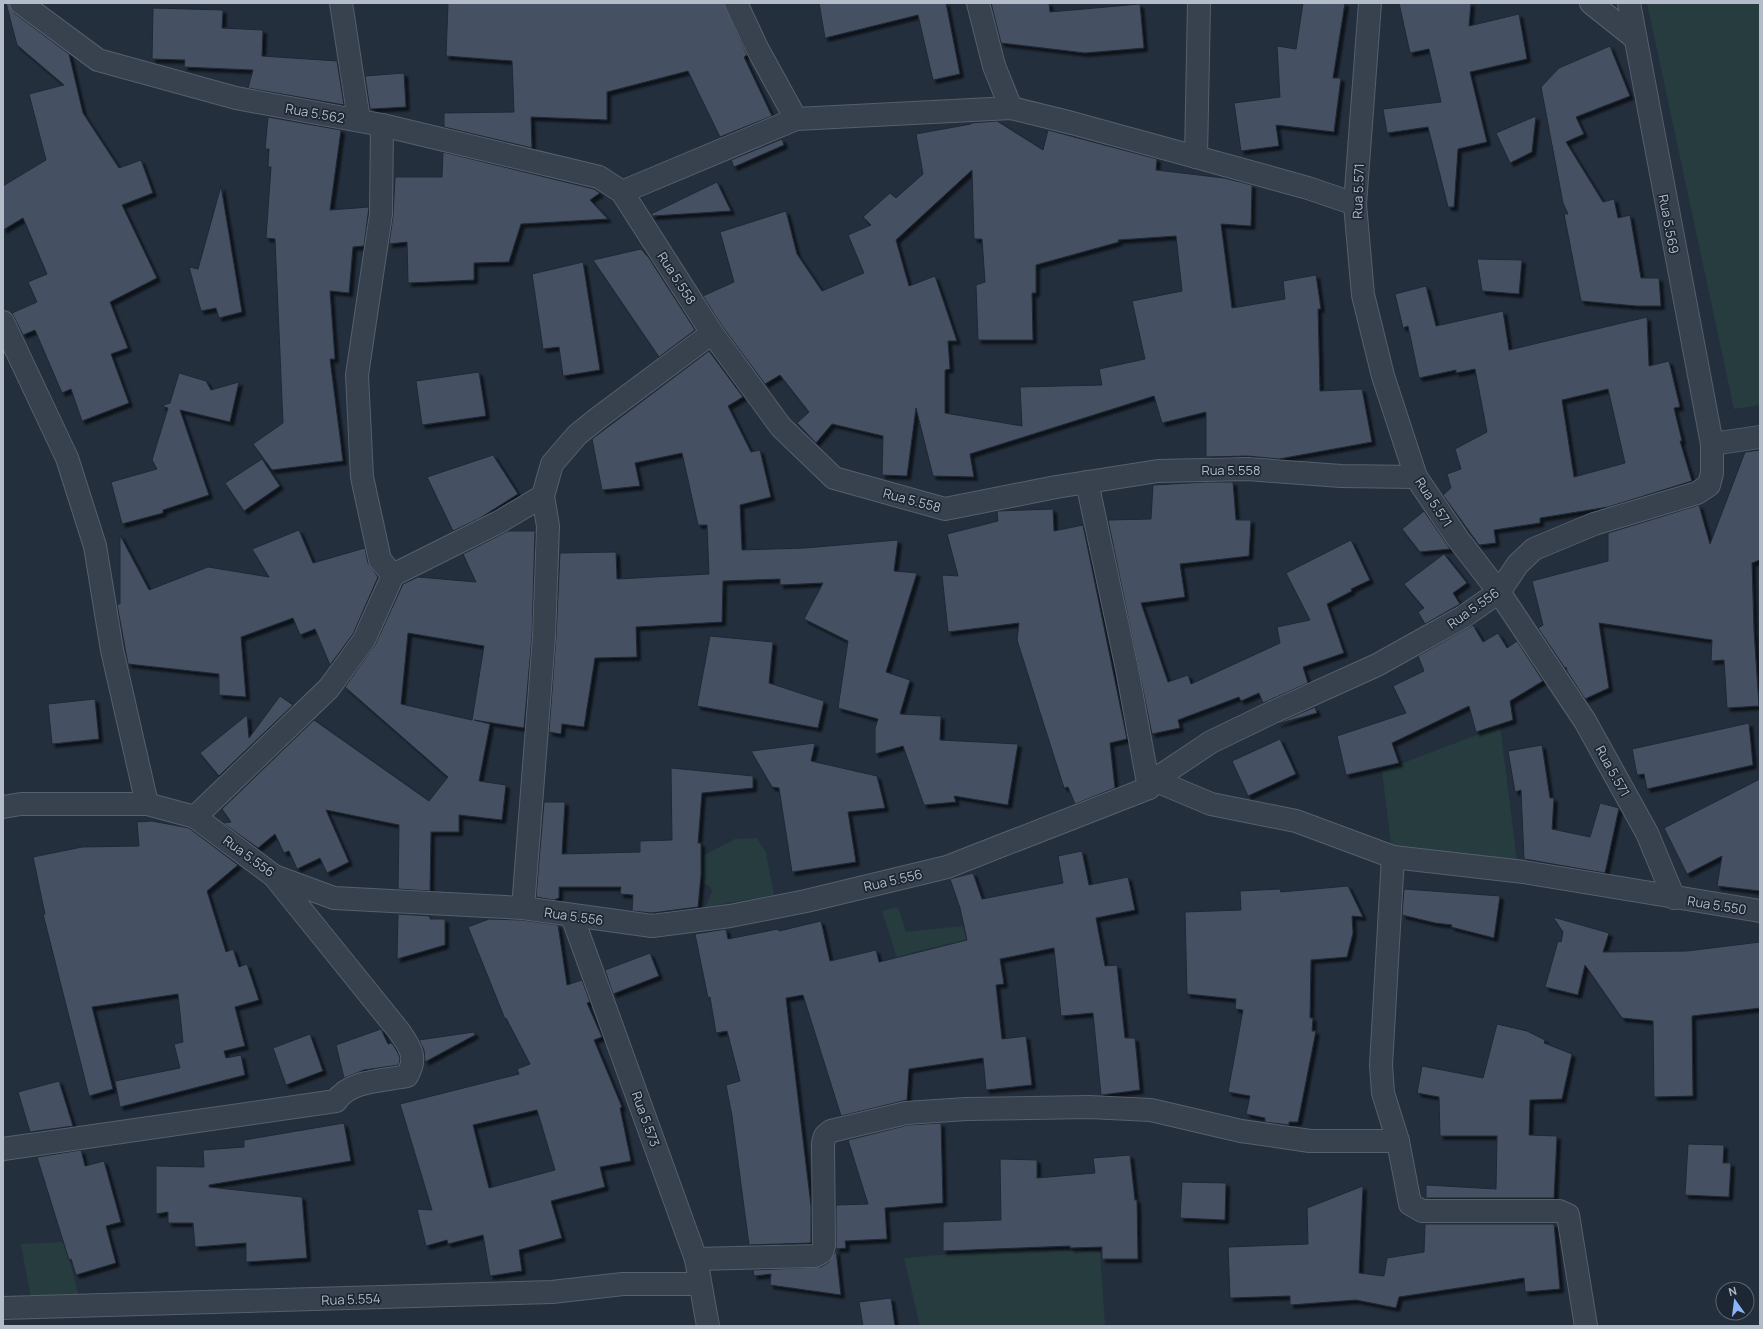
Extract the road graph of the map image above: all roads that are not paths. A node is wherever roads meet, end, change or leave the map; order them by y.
1 (21, 3) edge
2 (341, 3) edge
3 (736, 3) edge
4 (978, 3) edge
5 (1199, 3) edge
6 (1370, 3) edge
7 (1591, 3) edge
8 (1629, 3) edge
9 (1635, 38) junction
10 (1011, 108) junction
11 (796, 119) junction
12 (359, 120) junction
13 (382, 124) junction
14 (1196, 157) junction
15 (622, 192) junction
16 (1355, 204) junction
17 (3, 322) edge
18 (712, 333) junction
19 (1760, 436) edge
20 (1712, 444) junction
21 (1416, 478) junction
22 (1087, 482) junction
23 (543, 496) junction
24 (392, 575) junction
25 (1499, 592) junction
26 (1152, 784) junction
27 (147, 804) junction
28 (3, 807) edge
29 (195, 817) junction
30 (1393, 857) junction
31 (274, 876) junction
32 (1674, 898) junction
33 (523, 908) junction
34 (1760, 912) edge
35 (572, 916) junction
36 (1398, 1141) junction
37 (3, 1149) edge
38 (696, 1259) junction
39 (699, 1284) junction
40 (3, 1308) edge
41 (708, 1326) edge
42 (1586, 1326) edge

1 - 12 street, Rua 5.562
2 - 12 street
3 - 11 street
4 - 10 street
5 - 14 street
6 - 16 street, Rua 5.571
7 - 9 street
8 - 9 street, Rua 5.569
9 - 20 street, Rua 5.569
10 - 11 street
10 - 14 street
11 - 15 street
12 - 13 street, Rua 5.562
13 - 15 street, Rua 5.562
13 - 24 street
14 - 16 street
15 - 18 street, Rua 5.558
16 - 21 street, Rua 5.571
17 - 27 street
18 - 22 street, Rua 5.558
18 - 23 street
19 - 20 street
20 - 25 street, Rua 5.556
21 - 22 street, Rua 5.558
21 - 25 street, Rua 5.571
22 - 26 street
23 - 24 street
23 - 33 street
24 - 29 street
25 - 26 street, Rua 5.556
25 - 32 street, Rua 5.571
26 - 30 street, Rua 5.550
26 - 35 street, Rua 5.556
27 - 28 street, Rua 5.556
27 - 29 street, Rua 5.556
29 - 31 street, Rua 5.556
30 - 32 street, Rua 5.550
30 - 36 street
31 - 33 street, Rua 5.556
31 - 37 street
32 - 34 street, Rua 5.550
33 - 35 street, Rua 5.556
35 - 38 street, Rua 5.573
36 - 38 street
36 - 42 street
38 - 39 street, Rua 5.573
39 - 40 street, Rua 5.554
39 - 41 street, Rua 5.573

